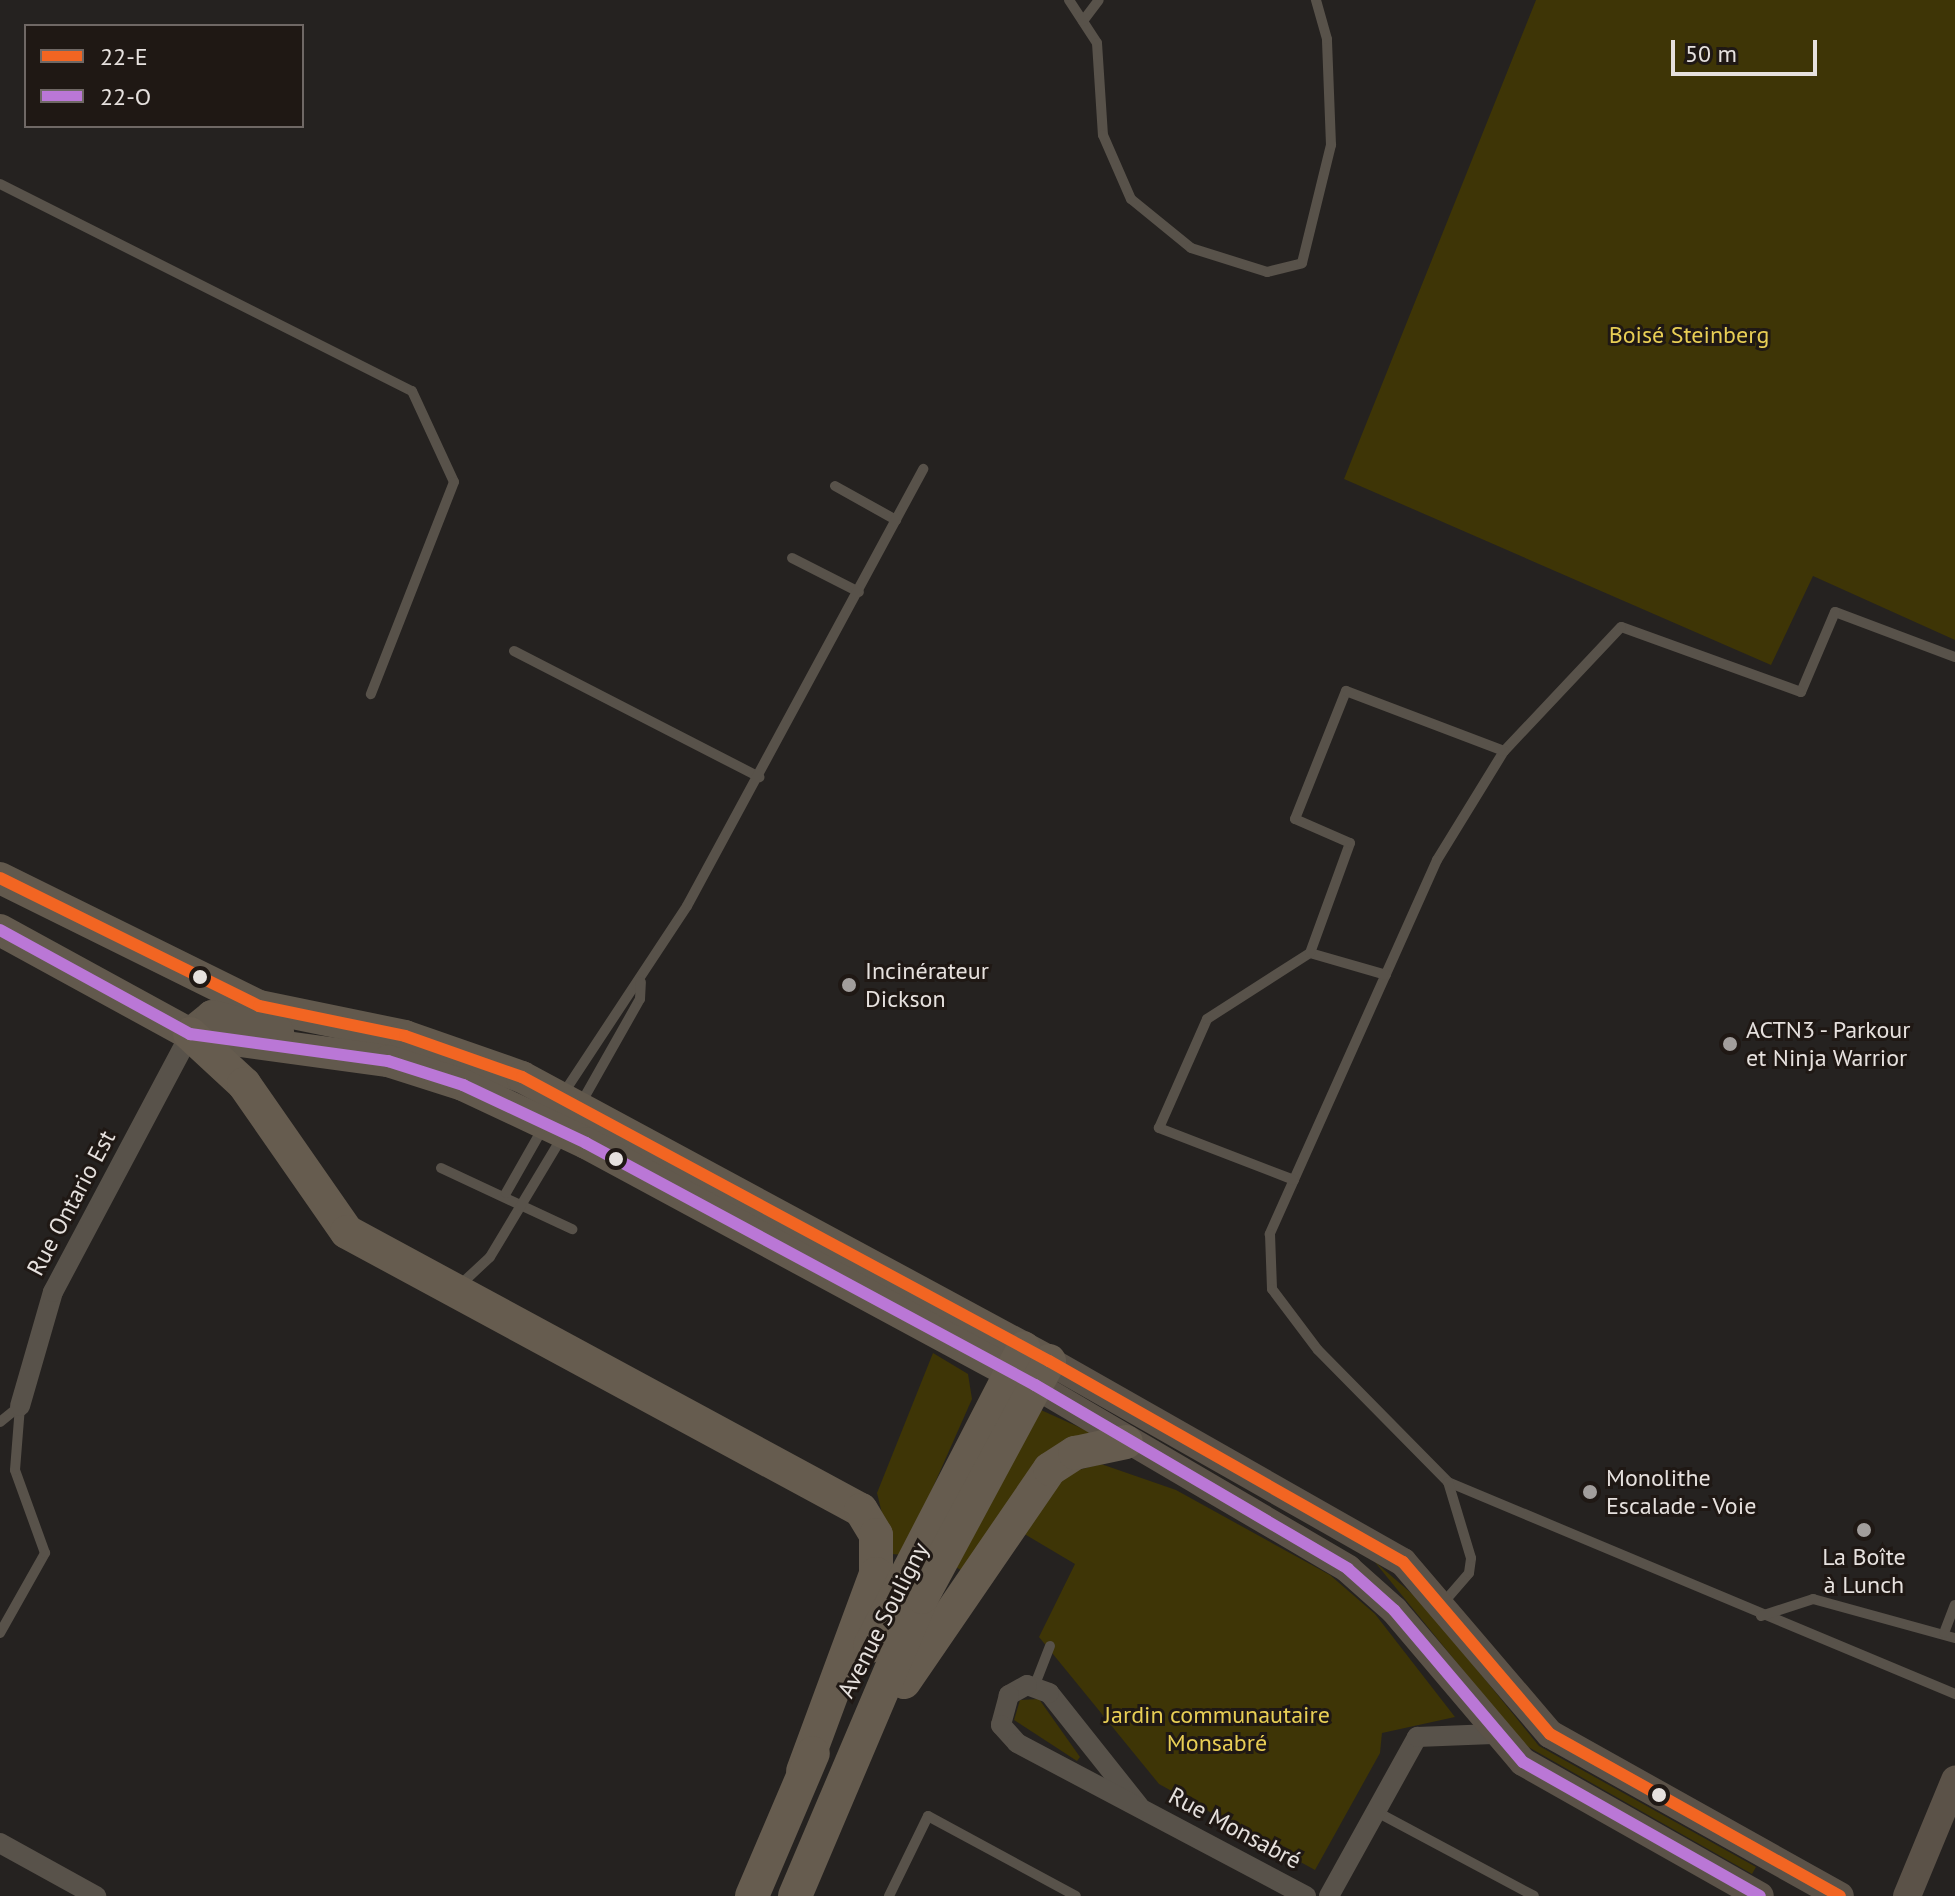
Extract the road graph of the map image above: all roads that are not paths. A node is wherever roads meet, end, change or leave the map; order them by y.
1 (1069, 0) edge
2 (1099, 0) edge
3 (1316, 0) edge
4 (1083, 21) junction
5 (0, 184) edge
6 (923, 469) dead end
7 (835, 486) dead end
8 (896, 520) junction
9 (792, 558) dead end
10 (859, 592) junction
11 (514, 651) dead end
12 (1955, 657) edge
13 (371, 694) dead end
14 (1504, 751) junction
15 (759, 777) junction
16 (0, 878) edge
17 (0, 930) edge
18 (1310, 953) junction
19 (1386, 975) junction
20 (641, 982) junction
21 (190, 1034) junction
22 (434, 1045) junction
23 (562, 1116) junction
24 (441, 1168) dead end
25 (1294, 1180) junction
26 (506, 1193) junction
27 (524, 1202) junction
28 (572, 1229) dead end
29 (450, 1291) junction
30 (1030, 1367) junction
31 (20, 1406) junction
32 (0, 1422) edge
33 (1126, 1442) junction
34 (1448, 1482) junction
35 (1444, 1602) junction
36 (1955, 1605) edge
37 (1761, 1616) junction
38 (0, 1633) edge
39 (1944, 1633) junction
40 (1955, 1638) edge
41 (1050, 1646) dead end
42 (1034, 1687) junction
43 (1955, 1694) edge
44 (1493, 1734) junction
45 (803, 1771) junction
46 (1955, 1780) edge
47 (835, 1795) junction
48 (1139, 1806) junction
49 (1375, 1811) junction
50 (0, 1843) edge
51 (96, 1896) edge
52 (752, 1896) edge
53 (795, 1896) edge
54 (889, 1896) edge
55 (1076, 1896) edge
56 (1306, 1896) edge
57 (1329, 1896) edge
58 (1534, 1896) edge
59 (1760, 1896) edge
60 (1840, 1896) edge
61 (1907, 1896) edge

1 - 4 lane
2 - 4 lane
3 - 4 lane
5 - 13 lane
6 - 8 lane
7 - 8 lane
8 - 10 lane
9 - 10 lane
10 - 15 lane
11 - 15 lane
12 - 14 lane
14 - 18 lane
14 - 19 lane
15 - 20 lane
16 - 22 main road
17 - 21 main road
18 - 19 lane
18 - 25 lane
19 - 25 lane
20 - 23 lane
20 - 23 lane
21 - 22 main road
21 - 23 main road
21 - 29 highway
21 - 31 street, Rue Ontario Est
22 - 23 main road
23 - 26 lane
23 - 27 lane
23 - 30 main road
24 - 26 lane
25 - 34 lane
26 - 27 lane
27 - 28 lane
27 - 29 lane
29 - 45 highway
30 - 33 main road
30 - 35 main road
30 - 45 highway, Avenue Souligny
30 - 47 highway, Avenue Souligny
31 - 32 lane
31 - 38 lane
33 - 44 main road
33 - 47 highway
34 - 35 lane
34 - 37 lane
35 - 60 main road
36 - 39 lane
37 - 39 lane
37 - 43 lane
39 - 40 lane
41 - 42 lane
42 - 48 street, Rue Monsabré
42 - 48 street, Rue Monsabré
44 - 49 street
44 - 59 main road
45 - 52 highway, Avenue Souligny
46 - 61 main road
47 - 53 highway, Avenue Souligny
48 - 56 street, Rue Monsabré
49 - 57 street
49 - 58 lane
50 - 51 street
54 - 55 lane

